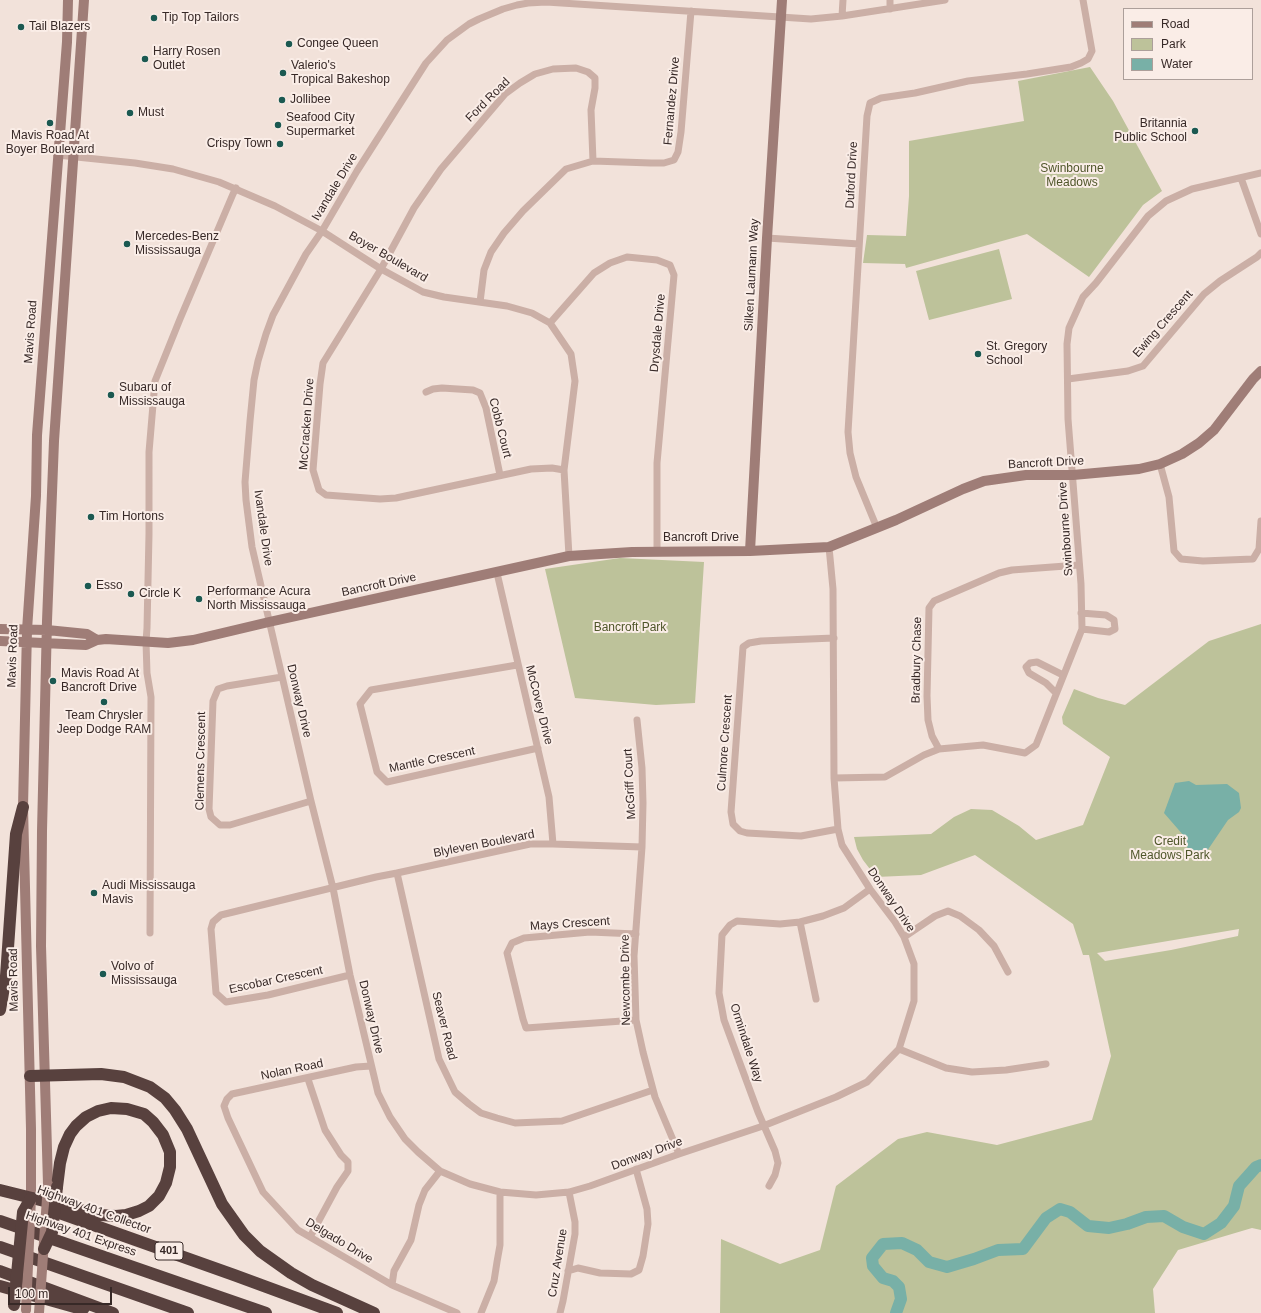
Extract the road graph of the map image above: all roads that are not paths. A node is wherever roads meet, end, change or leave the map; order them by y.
1 (68, 0) edge
2 (84, 0) edge
3 (782, 0) edge
4 (843, 0) edge
5 (890, 0) edge
6 (945, 0) edge
7 (1083, 0) edge
8 (890, 9) junction
9 (691, 11) junction
10 (782, 16) junction
11 (842, 16) junction
12 (57, 156) junction
13 (73, 157) junction
14 (593, 161) junction
15 (1261, 173) edge
16 (1242, 178) junction
17 (236, 188) junction
18 (322, 230) junction
19 (1261, 234) edge
20 (767, 238) junction
21 (859, 244) junction
22 (1261, 253) edge
23 (381, 269) junction
24 (480, 302) junction
25 (550, 323) junction
26 (1261, 371) edge
27 (1068, 379) junction
28 (426, 392) dead end
29 (1160, 464) junction
30 (564, 470) junction
31 (500, 475) junction
32 (1073, 475) junction
33 (1261, 521) edge
34 (877, 528) junction
35 (830, 547) junction
36 (657, 551) junction
37 (750, 551) junction
38 (570, 556) junction
39 (1079, 565) junction
40 (497, 573) junction
41 (1081, 613) junction
42 (269, 622) junction
43 (0, 628) edge
44 (1082, 628) junction
45 (27, 630) junction
46 (47, 630) junction
47 (834, 638) junction
48 (98, 640) junction
49 (0, 641) edge
50 (26, 642) junction
51 (46, 642) junction
52 (146, 642) junction
53 (518, 665) junction
54 (1063, 675) junction
55 (282, 677) junction
56 (1056, 694) junction
57 (637, 720) dead end
58 (538, 748) junction
59 (939, 749) junction
60 (834, 778) junction
61 (311, 801) junction
62 (23, 807) junction
63 (838, 829) junction
64 (553, 844) junction
65 (642, 848) junction
66 (397, 873) junction
67 (333, 888) junction
68 (870, 889) junction
69 (800, 922) junction
70 (150, 933) dead end
71 (636, 934) junction
72 (904, 937) junction
73 (1008, 972) dead end
74 (350, 974) junction
75 (816, 999) dead end
76 (0, 1010) edge
77 (636, 1020) junction
78 (899, 1049) junction
79 (1046, 1064) dead end
80 (371, 1066) junction
81 (44, 1075) junction
82 (30, 1076) junction
83 (308, 1079) junction
84 (653, 1090) junction
85 (224, 1106) joint
86 (763, 1126) junction
87 (679, 1154) junction
88 (636, 1169) junction
89 (440, 1171) junction
90 (52, 1186) junction
91 (769, 1186) dead end
92 (0, 1191) edge
93 (500, 1192) junction
94 (569, 1192) junction
95 (31, 1198) junction
96 (0, 1221) edge
97 (310, 1237) junction
98 (0, 1247) edge
99 (44, 1249) joint
100 (0, 1271) edge
101 (568, 1271) junction
102 (392, 1285) junction
103 (0, 1286) edge
104 (99, 1308) junction
105 (14, 1309) edge
106 (26, 1311) edge
107 (39, 1313) edge
108 (113, 1313) edge
109 (188, 1313) edge
110 (266, 1313) edge
111 (336, 1313) edge
112 (374, 1313) edge
113 (457, 1313) edge
114 (481, 1313) edge
115 (560, 1313) edge

1 - 12 main road, Mavis Road
2 - 13 main road
3 - 10 main road, Silken Laumann Way
4 - 11 street
5 - 8 street
6 - 8 street, Ivandale Drive
7 - 21 street, Duford Drive
8 - 11 street, Ivandale Drive
9 - 10 street, Ivandale Drive
9 - 14 street, Fernandez Drive
9 - 18 street, Ivandale Drive
10 - 11 street, Ivandale Drive
10 - 20 main road, Silken Laumann Way
12 - 13 street, Boyer Boulevard
12 - 45 main road, Mavis Road
13 - 17 street, Boyer Boulevard
13 - 46 main road
14 - 23 street, Ford Road
14 - 24 street, Fernandez Drive
15 - 16 street, Swinbourne Drive
16 - 19 street
16 - 27 street, Swinbourne Drive
17 - 18 street, Boyer Boulevard
17 - 52 street
18 - 23 street, Boyer Boulevard
18 - 42 street, Ivandale Drive
20 - 21 street
20 - 37 main road, Silken Laumann Way
21 - 34 street, Duford Drive
22 - 27 street, Ewing Crescent
23 - 24 street, Boyer Boulevard
23 - 31 street, McCracken Drive
24 - 25 street, Boyer Boulevard
25 - 30 street, Boyer Boulevard
25 - 36 street, Drysdale Drive
26 - 29 main road, Bancroft Drive
27 - 32 street, Swinbourne Drive
28 - 31 street, Cobb Court
29 - 32 main road, Bancroft Drive
29 - 33 street
30 - 31 street, McCracken Drive
30 - 38 street, Boyer Boulevard
32 - 34 main road, Bancroft Drive
32 - 39 street, Swinbourne Drive
34 - 35 main road, Bancroft Drive
35 - 37 main road, Bancroft Drive
35 - 47 street, Donway Drive
36 - 37 main road, Bancroft Drive
36 - 38 main road, Bancroft Drive
38 - 40 main road, Bancroft Drive
39 - 41 street, Swinbourne Drive
39 - 59 street, Bradbury Chase
40 - 42 main road, Bancroft Drive
40 - 53 street, McCovey Drive
41 - 44 street, Swinbourne Drive
41 - 44 street
42 - 52 main road, Bancroft Drive
42 - 55 street, Donway Drive
43 - 45 main road, Bancroft Drive
44 - 54 street, Swinbourne Drive
45 - 46 main road, Bancroft Drive
45 - 50 main road, Mavis Road
46 - 48 main road, Bancroft Drive
46 - 51 main road
47 - 60 street, Donway Drive
47 - 63 street, Culmore Crescent
48 - 51 main road, Bancroft Drive
48 - 52 main road, Bancroft Drive
49 - 50 main road, Bancroft Drive
50 - 51 main road, Bancroft Drive
50 - 62 main road, Mavis Road
51 - 81 main road
52 - 70 street
53 - 58 street, McCovey Drive
53 - 58 street, Mantle Crescent
54 - 56 street, Swinbourne Drive
54 - 56 street
55 - 61 street, Donway Drive
55 - 61 street, Clemens Crescent
56 - 59 street, Swinbourne Drive
57 - 65 street, McGriff Court
58 - 64 street, McCovey Drive
59 - 60 street, Swinbourne Drive
60 - 63 street, Donway Drive
61 - 67 street, Donway Drive
62 - 76 highway
62 - 82 main road, Mavis Road
63 - 68 street, Donway Drive
64 - 65 street, Blyleven Boulevard
64 - 66 street, Blyleven Boulevard
65 - 71 street, Newcombe Drive
66 - 67 street, Blyleven Boulevard
66 - 84 street, Seaver Road
67 - 74 street, Donway Drive
67 - 74 street, Escobar Crescent
68 - 69 street, Ormindale Way
68 - 72 street, Donway Drive
69 - 75 street
69 - 86 street, Ormindale Way
71 - 77 street, Newcombe Drive
71 - 77 street, Mays Crescent
72 - 73 street
72 - 78 street, Donway Drive
74 - 80 street, Donway Drive
77 - 84 street, Newcombe Drive
78 - 79 street
78 - 86 street, Donway Drive
80 - 83 street, Nolan Road
80 - 89 street, Donway Drive
81 - 82 highway
81 - 90 main road
81 - 112 highway
82 - 95 main road, Mavis Road
83 - 85 street, Nolan Road
83 - 97 street
84 - 87 street, Newcombe Drive
85 - 97 street, Delgado Drive
86 - 87 street, Donway Drive
86 - 91 street, Ormindale Way
87 - 88 street, Donway Drive
88 - 94 street, Donway Drive
88 - 101 street
89 - 93 street, Donway Drive
89 - 102 street
90 - 92 highway
90 - 99 highway, bridge
92 - 111 highway, Highway 401 Collector / 401
93 - 94 street, Donway Drive
93 - 114 street
94 - 101 street, Cruz Avenue
95 - 105 highway, bridge
95 - 106 main road, Mavis Road, bridge
96 - 110 highway, Highway 401 Express / 401
97 - 102 street, Delgado Drive
98 - 109 highway
99 - 107 main road, bridge
100 - 104 highway
101 - 115 street, Cruz Avenue
102 - 113 street, Delgado Drive
103 - 104 highway
104 - 108 highway

